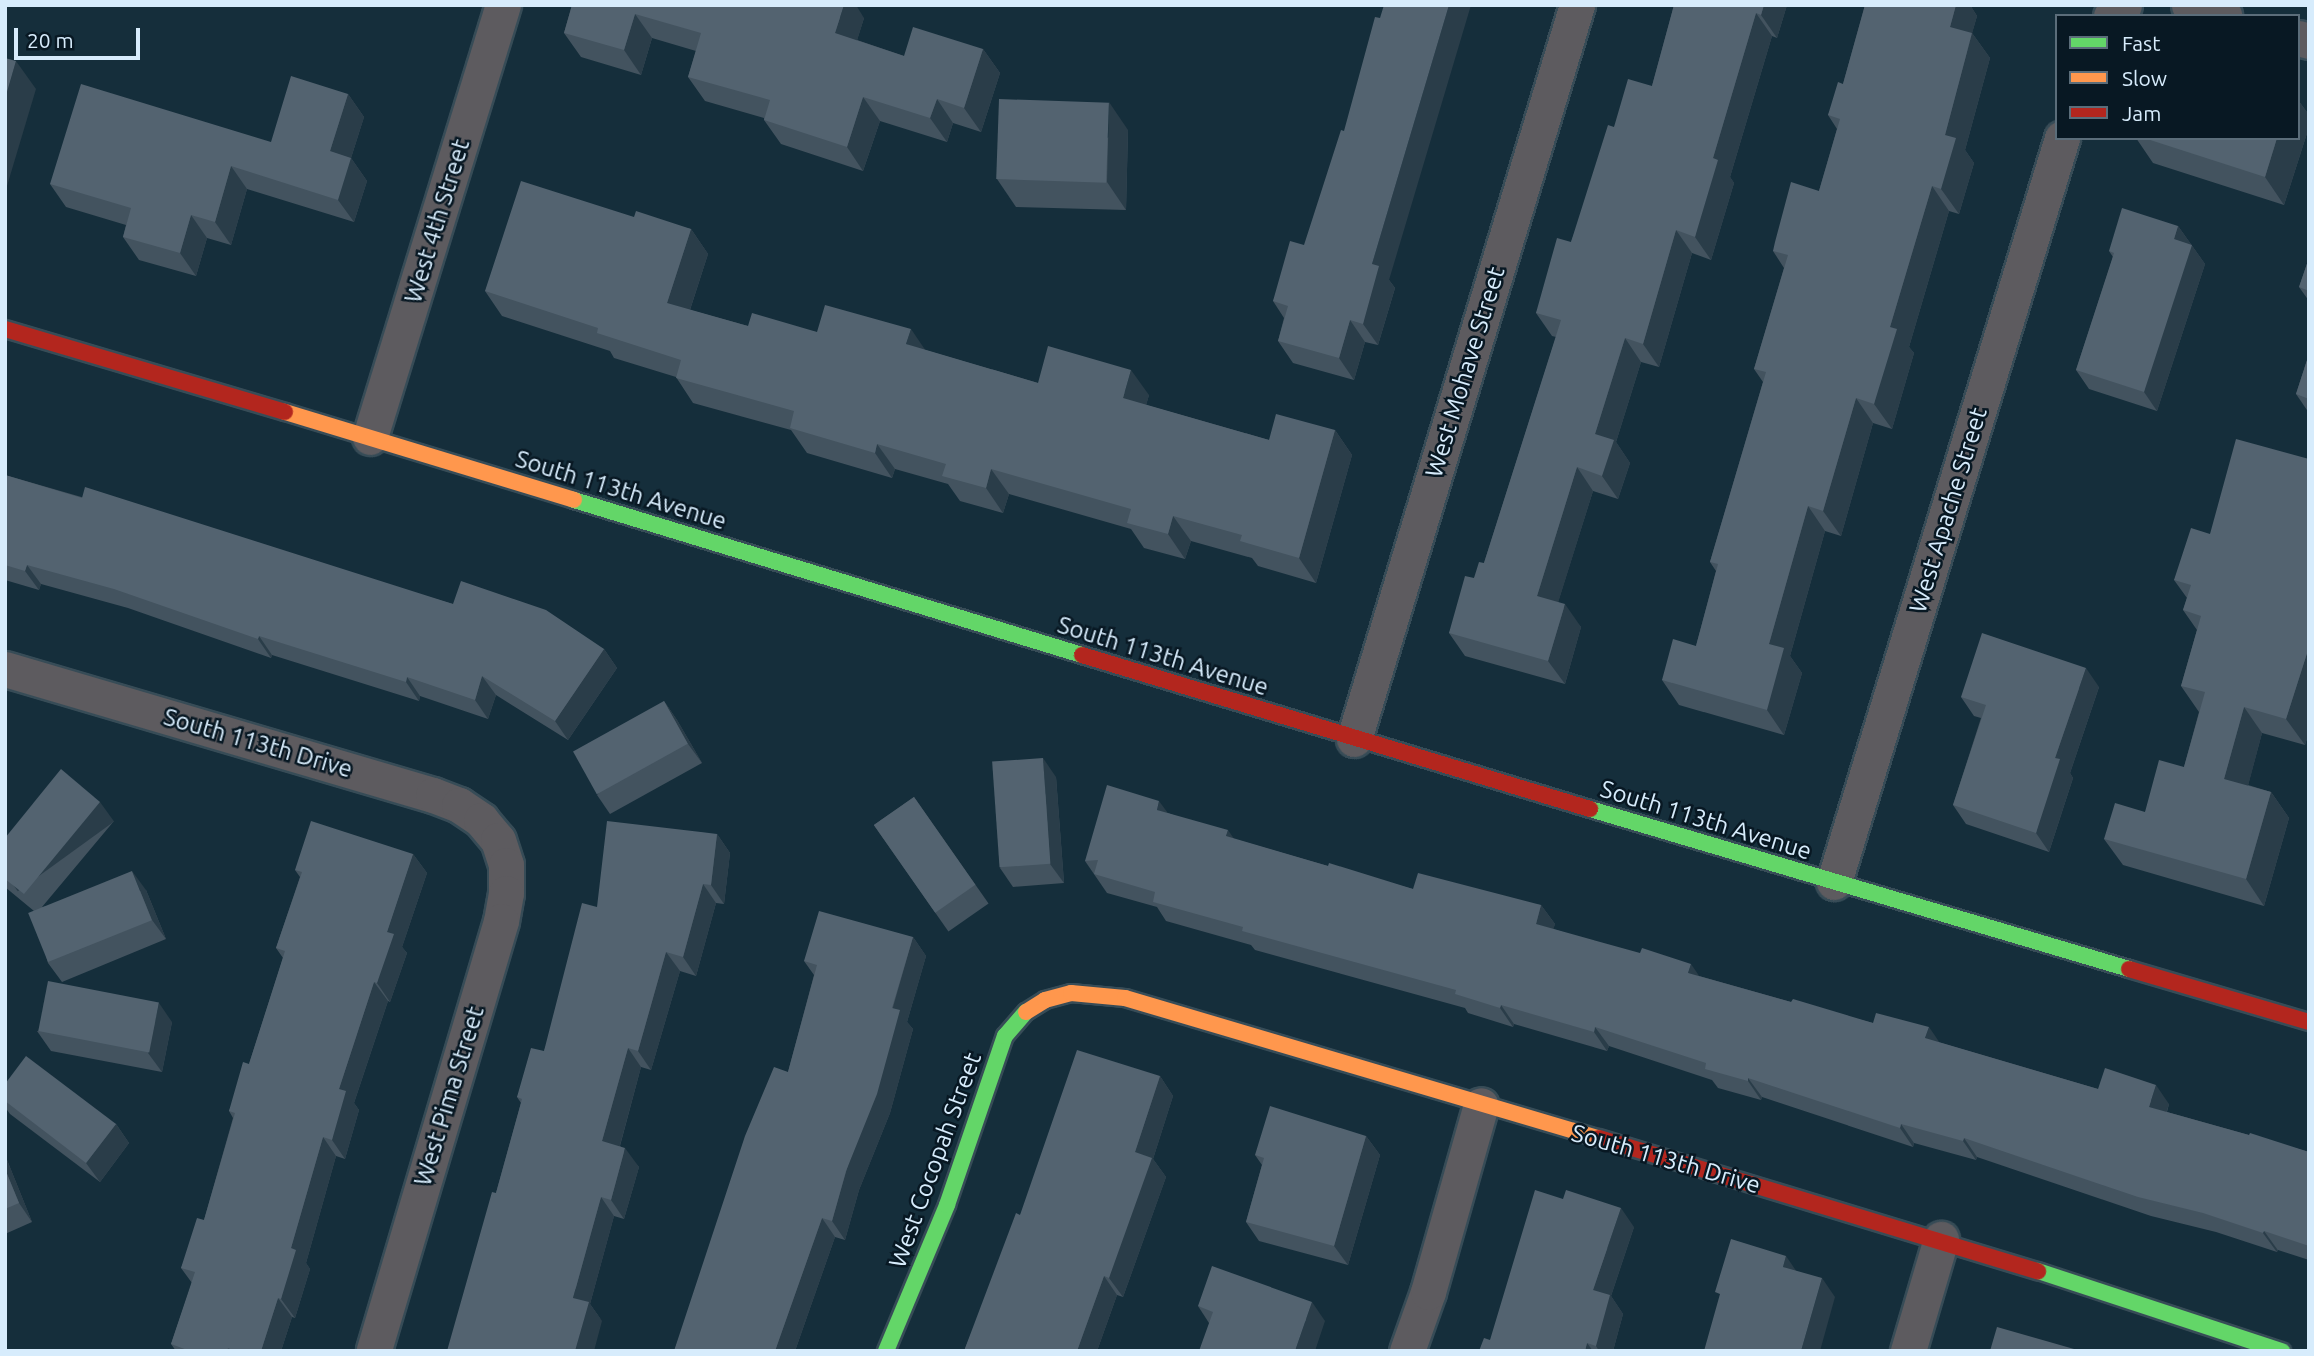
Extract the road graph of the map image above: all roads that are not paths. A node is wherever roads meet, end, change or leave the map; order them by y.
1 (503, 5) edge
2 (1577, 5) edge
3 (2189, 5) edge
4 (2218, 14) edge
5 (2061, 140) edge
6 (5, 329) edge
7 (370, 437) junction
8 (5, 668) edge
9 (1354, 739) junction
10 (498, 840) joint
11 (1833, 882) junction
12 (1045, 1000) joint
13 (2309, 1021) edge
14 (1481, 1105) junction
15 (1941, 1239) junction
16 (374, 1351) edge
17 (886, 1351) edge
18 (1407, 1351) edge
19 (1908, 1351) edge
20 (2281, 1351) edge

1 - 7 street, West 4th Street
2 - 9 street, West Mohave Street
3 - 4 street
5 - 11 street, West Apache Street
6 - 7 street, South 113th Avenue
7 - 9 street, South 113th Avenue
8 - 10 street, South 113th Drive
9 - 11 street, South 113th Avenue
10 - 16 street, West Pima Street
11 - 13 street, South 113th Avenue
12 - 14 street, South 113th Drive
12 - 17 street, West Cocopah Street
14 - 15 street, South 113th Drive
14 - 18 street
15 - 19 street
15 - 20 street, South 113th Drive

